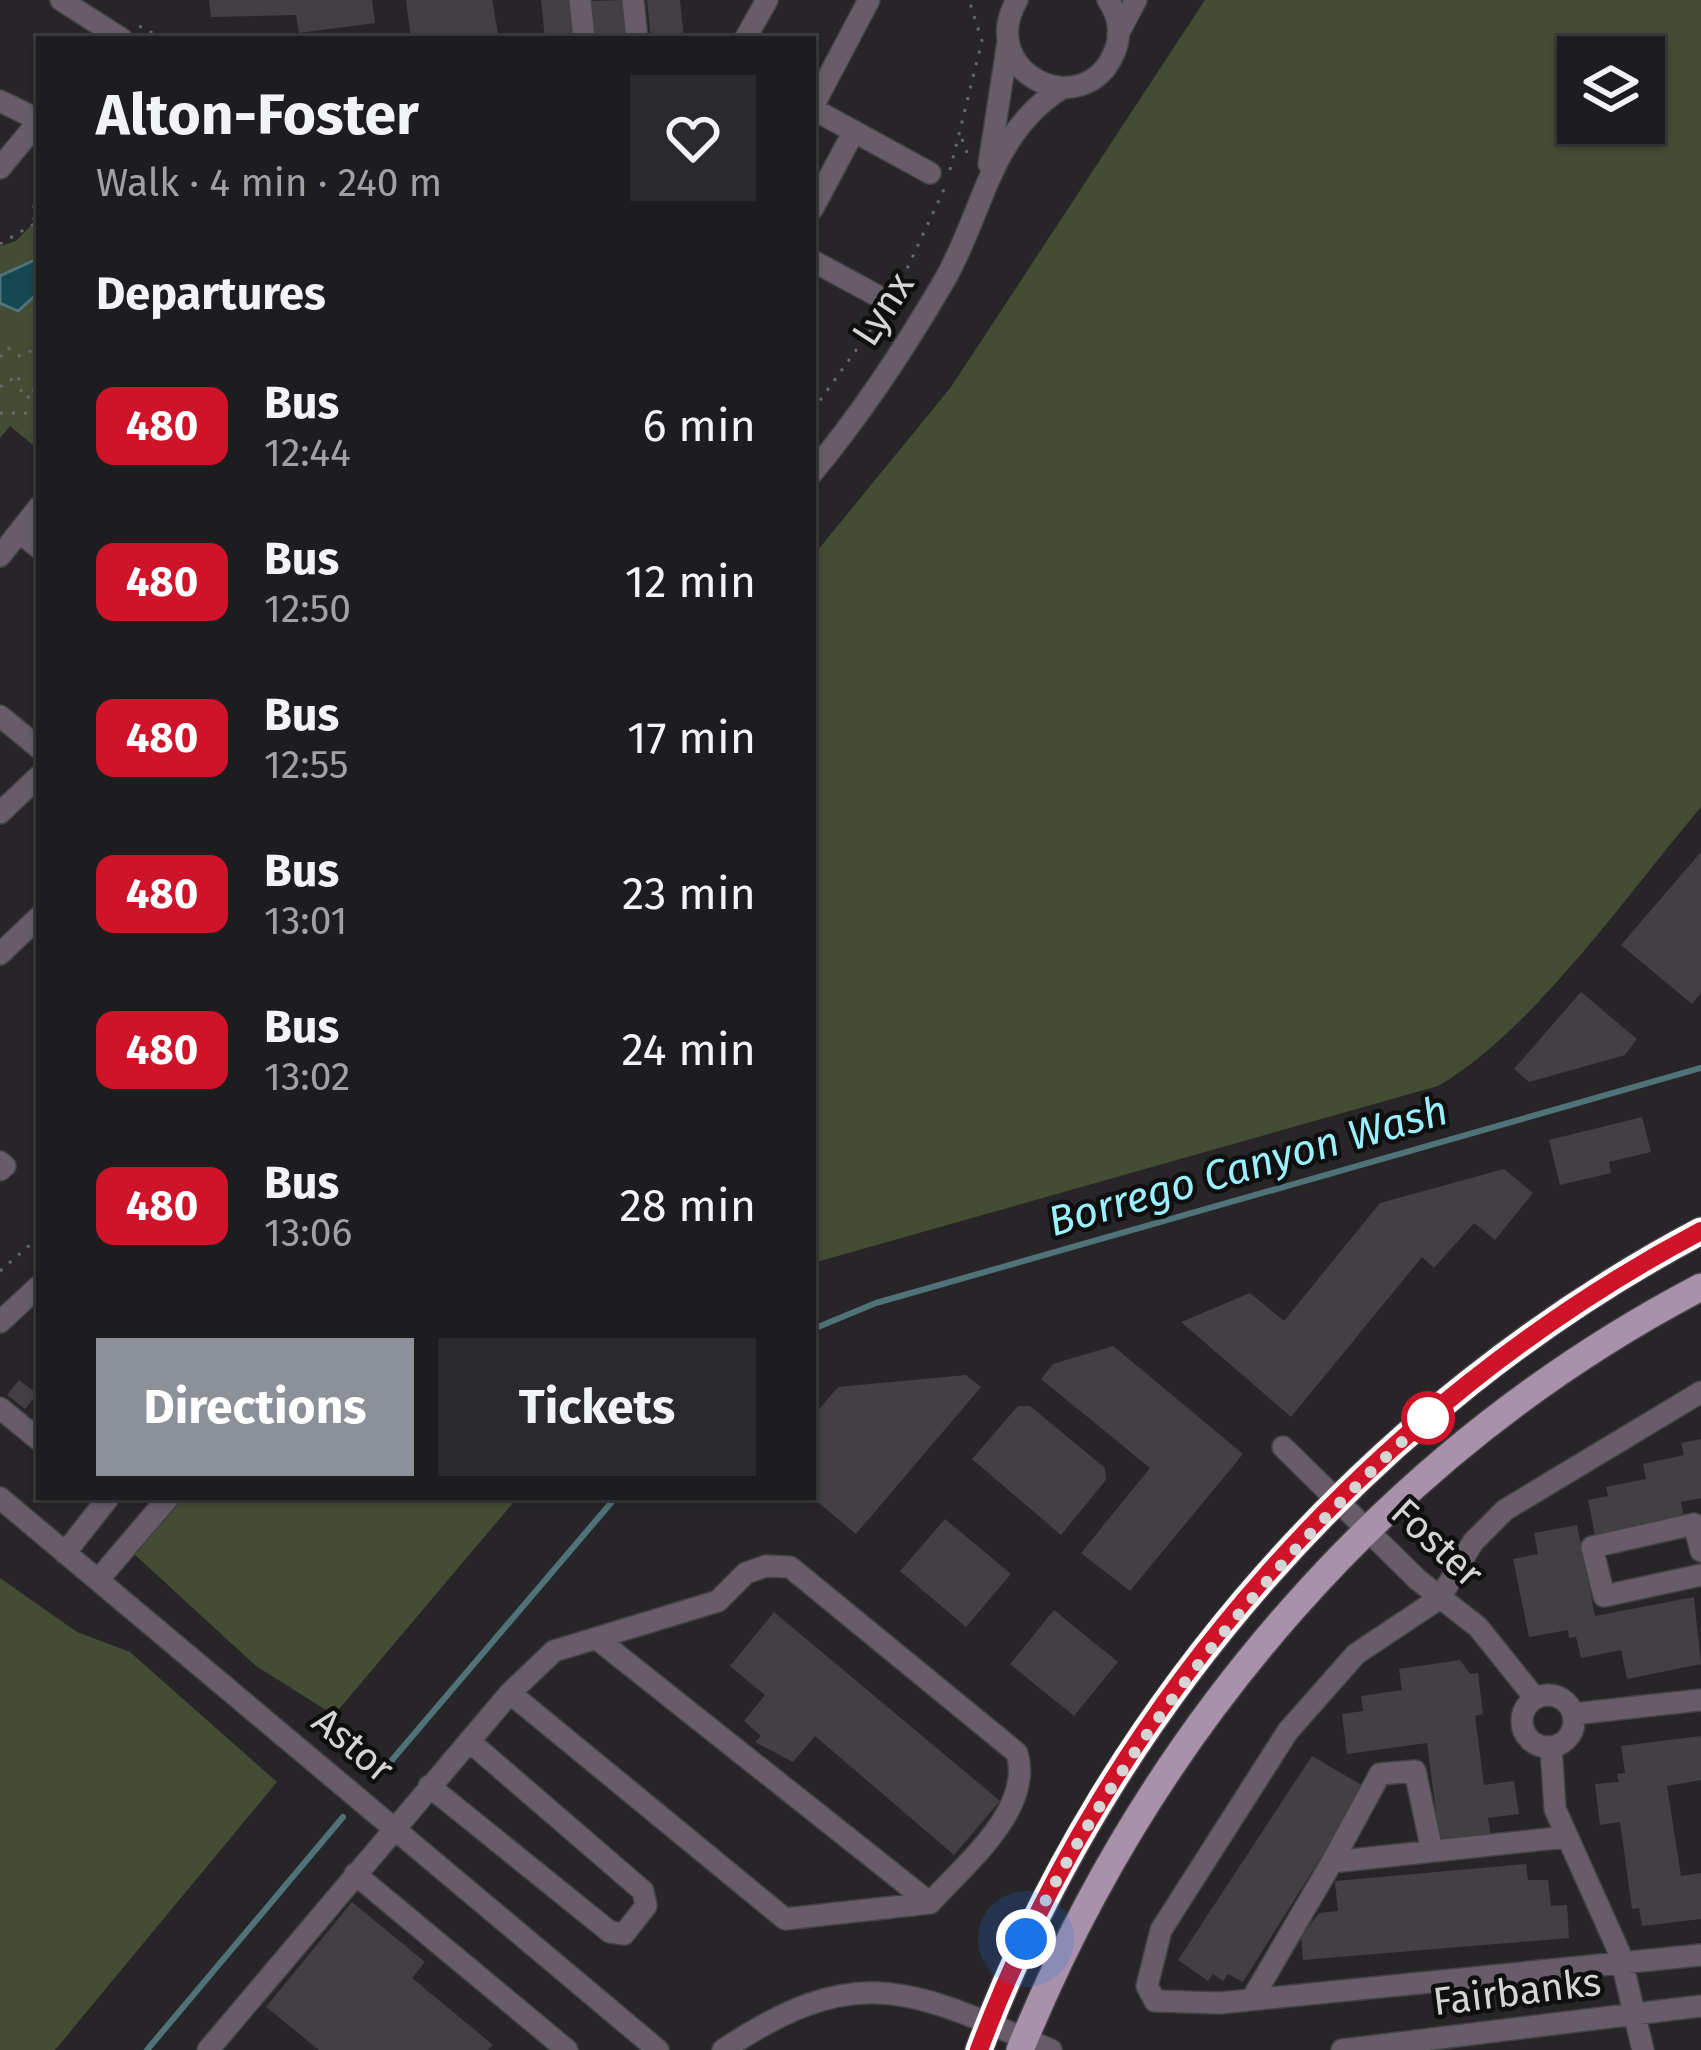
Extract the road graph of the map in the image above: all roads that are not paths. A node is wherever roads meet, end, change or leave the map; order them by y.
1 (61, 0) edge
2 (580, 0) edge
3 (633, 0) edge
4 (767, 0) edge
5 (869, 0) edge
6 (996, 0) edge
7 (1017, 0) edge
8 (1108, 0) edge
9 (1136, 0) edge
10 (1007, 34) junction
11 (1118, 35) junction
12 (111, 36) edge
13 (584, 36) edge
14 (637, 36) edge
15 (747, 36) edge
16 (1062, 88) junction
17 (0, 101) edge
18 (816, 101) edge
19 (816, 109) edge
20 (36, 119) edge
21 (36, 124) edge
22 (854, 131) junction
23 (0, 168) edge
24 (989, 171) junction
25 (930, 173) dead end
26 (816, 202) edge
27 (816, 263) edge
28 (876, 295) dead end
29 (816, 468) edge
30 (36, 511) edge
31 (19, 532) junction
32 (36, 546) edge
33 (0, 556) edge
34 (0, 716) edge
35 (36, 746) edge
36 (36, 779) edge
37 (0, 813) edge
38 (34, 930) edge
39 (0, 954) edge
40 (1701, 1231) edge
41 (36, 1289) edge
42 (1698, 1290) edge
43 (0, 1322) edge
44 (1701, 1392) edge
45 (0, 1408) edge
46 (36, 1438) edge
47 (1283, 1447) dead end
48 (0, 1498) edge
49 (107, 1500) edge
50 (167, 1500) edge
51 (1340, 1502) junction
52 (1368, 1528) junction
53 (1701, 1551) edge
54 (65, 1553) junction
55 (1701, 1575) edge
56 (98, 1580) junction
57 (1440, 1598) junction
58 (596, 1638) junction
59 (510, 1693) junction
60 (1535, 1698) junction
61 (1701, 1700) edge
62 (1573, 1714) junction
63 (469, 1741) junction
64 (1552, 1747) junction
65 (429, 1786) junction
66 (394, 1826) junction
67 (1566, 1838) junction
68 (1432, 1851) junction
69 (1332, 1862) junction
70 (355, 1874) junction
71 (930, 1903) junction
72 (1701, 1955) edge
73 (1623, 1966) junction
74 (1252, 2000) junction
75 (1701, 2006) edge
76 (1636, 2014) junction
77 (989, 2023) junction
78 (1032, 2046) edge
79 (213, 2048) edge
80 (567, 2050) edge
81 (658, 2050) edge
82 (723, 2050) edge
83 (979, 2050) edge
84 (1342, 2050) edge
85 (1643, 2050) edge

1 - 12 street
2 - 13 street
3 - 14 street
4 - 15 street
5 - 18 street
6 - 10 street
7 - 10 street, Lynx
8 - 11 street
9 - 11 street
10 - 16 street
10 - 24 street, Lynx
11 - 16 street, Lynx
16 - 24 street, Lynx
17 - 20 street
19 - 22 street
21 - 23 street
22 - 25 street
22 - 26 street
24 - 29 street, Lynx
27 - 28 street
30 - 31 street
31 - 32 street
31 - 33 street
34 - 35 street
36 - 37 street
38 - 39 street
40 - 51 main road
41 - 43 street
42 - 52 main road
44 - 57 street
45 - 46 street
47 - 51 street, Foster
48 - 54 street, Astor
49 - 54 street
50 - 56 street
51 - 52 street, Foster
51 - 77 main road
52 - 57 street, Foster
52 - 78 main road
53 - 55 street
54 - 56 street, Astor
56 - 66 street, Astor
57 - 60 street, Foster
57 - 74 street
58 - 59 street
58 - 71 street
58 - 71 street
59 - 63 street
59 - 71 street
60 - 62 street
60 - 64 street
61 - 62 street
62 - 64 street
63 - 65 street
63 - 65 street
64 - 67 street
65 - 66 street
66 - 70 street
66 - 81 street, Astor
67 - 68 street
67 - 73 street
68 - 69 street
68 - 69 street
69 - 74 street
70 - 79 street
70 - 80 street
72 - 73 street
73 - 74 street
73 - 76 street
75 - 76 street, Fairbanks
76 - 84 street, Fairbanks
76 - 85 street
77 - 78 street
77 - 82 street
77 - 83 main road

